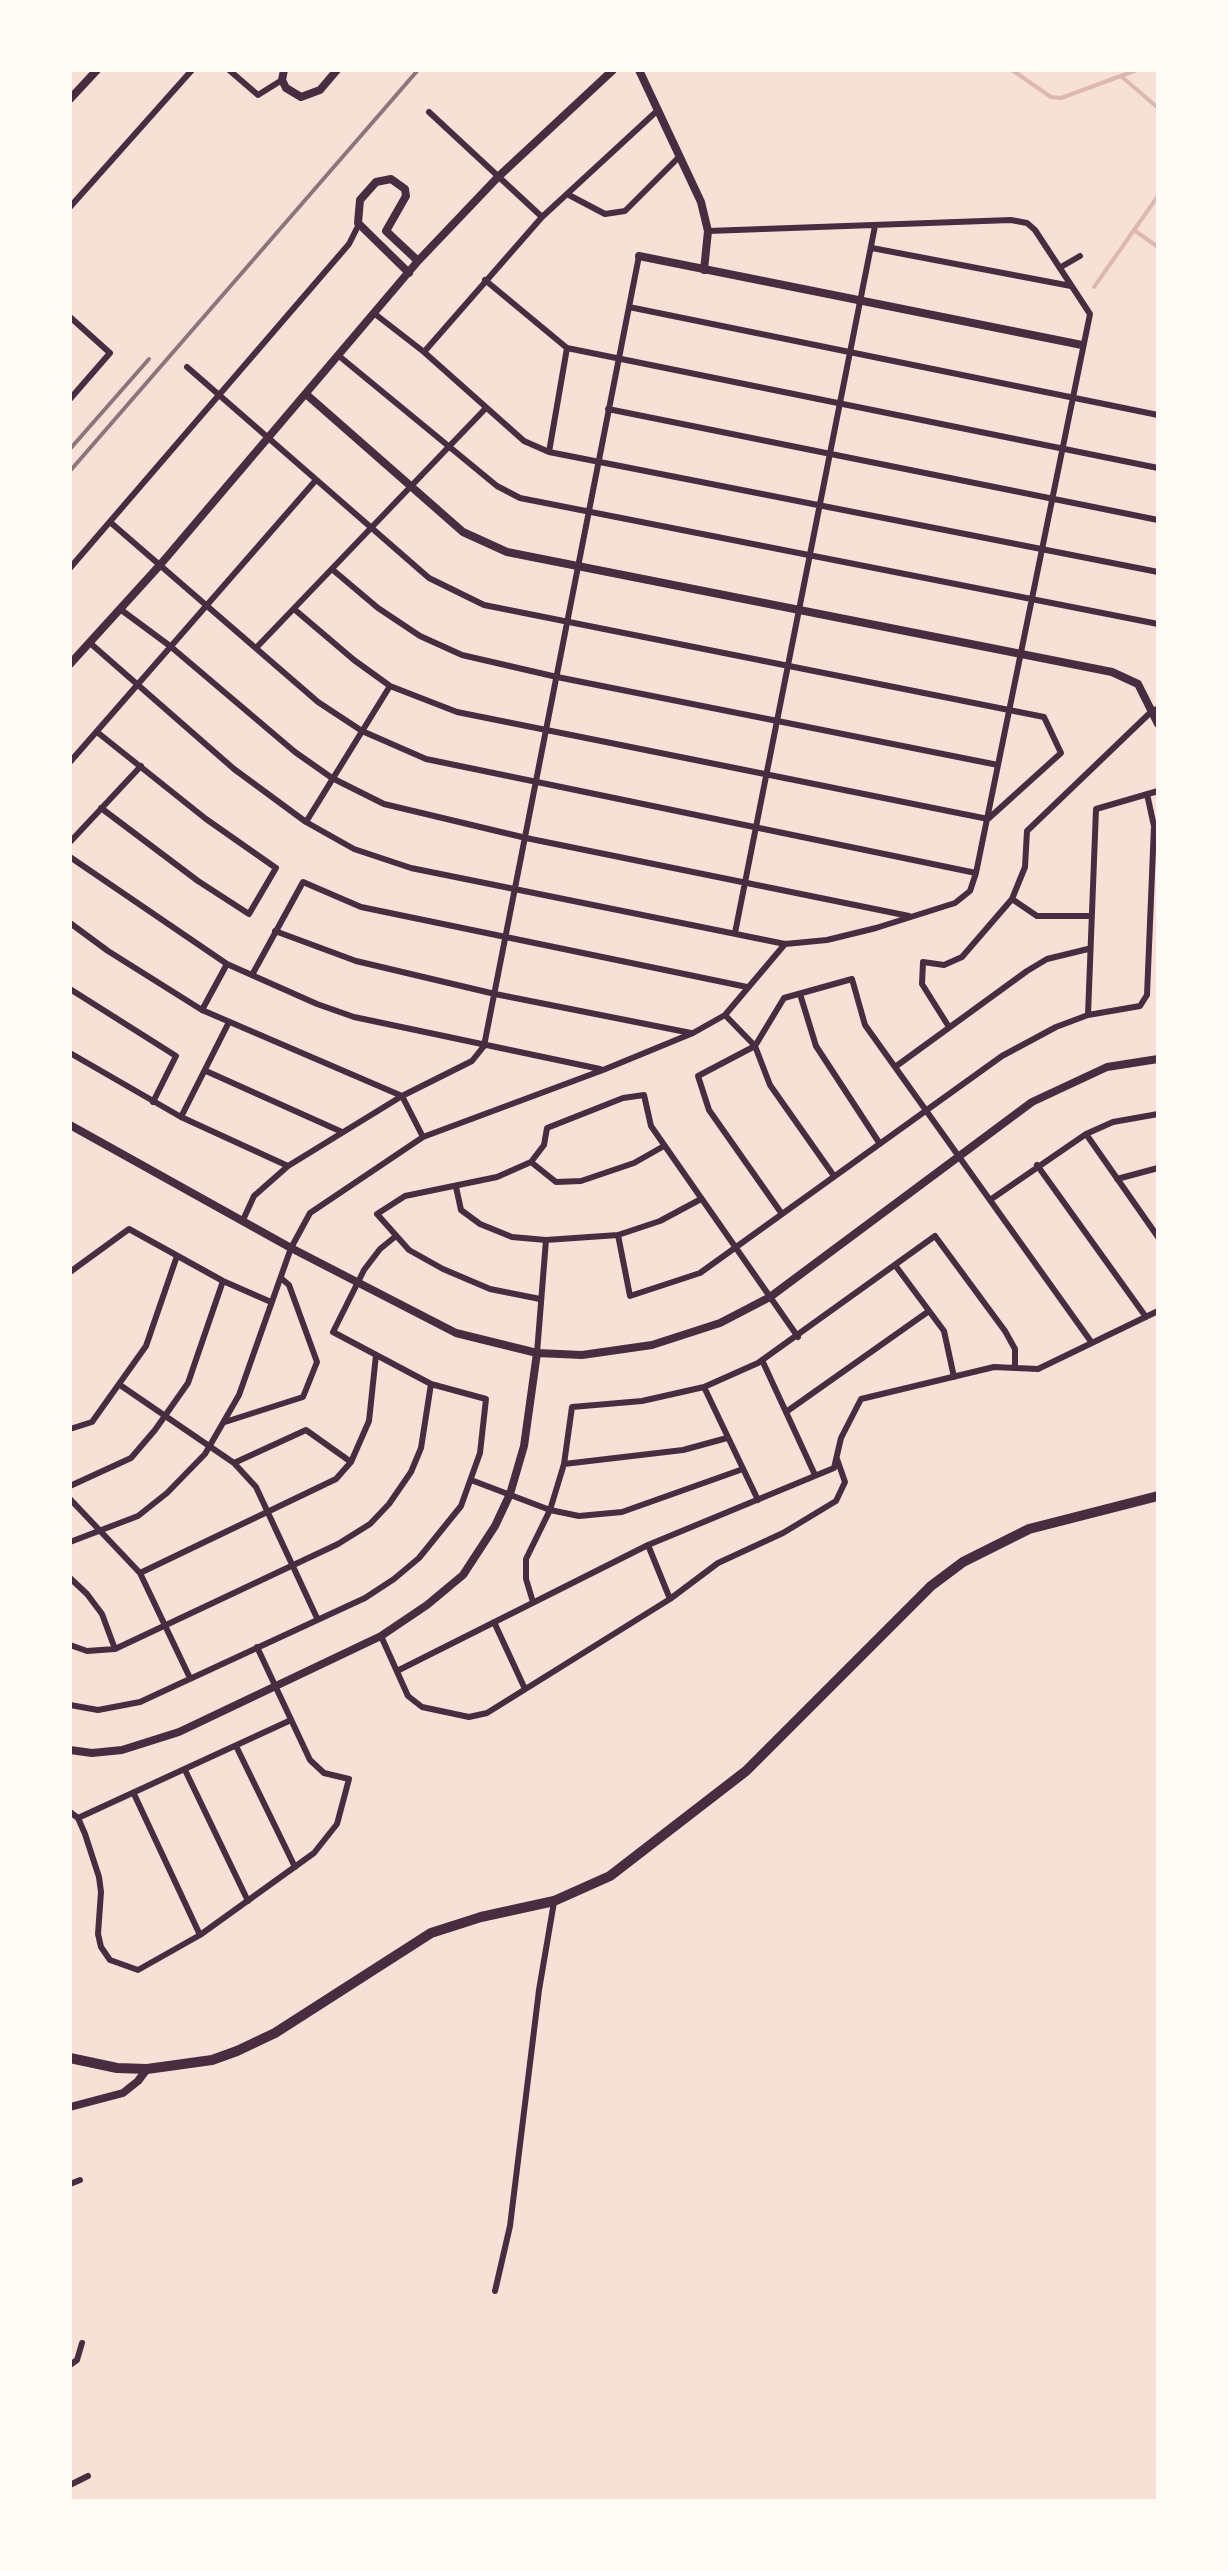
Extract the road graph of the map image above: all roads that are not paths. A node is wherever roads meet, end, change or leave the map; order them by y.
1 (96, 70) edge
2 (192, 70) edge
3 (229, 70) edge
4 (337, 70) edge
5 (613, 70) edge
6 (639, 70) edge
7 (283, 75) edge
8 (70, 100) edge
9 (659, 110) junction
10 (429, 112) dead end
11 (680, 156) junction
12 (498, 177) junction
13 (567, 194) junction
14 (72, 202) edge
15 (542, 217) junction
16 (359, 224) junction
17 (875, 226) junction
18 (708, 231) junction
19 (872, 248) junction
20 (640, 256) joint
21 (1080, 256) dead end
22 (418, 261) junction
23 (1061, 267) junction
24 (704, 270) junction
25 (408, 273) junction
26 (486, 280) junction
27 (1072, 286) junction
28 (860, 300) junction
29 (629, 307) junction
30 (375, 314) junction
31 (70, 316) edge
32 (1082, 345) junction
33 (568, 348) junction
34 (424, 352) junction
35 (850, 353) junction
36 (339, 356) junction
37 (619, 357) junction
38 (187, 367) dead end
39 (220, 395) junction
40 (307, 395) junction
41 (1072, 396) junction
42 (70, 399) edge
43 (842, 404) junction
44 (485, 409) junction
45 (608, 409) junction
46 (1158, 415) edge
47 (268, 438) junction
48 (448, 446) junction
49 (1060, 448) junction
50 (549, 452) junction
51 (831, 454) junction
52 (601, 461) junction
53 (1158, 468) edge
54 (316, 480) junction
55 (409, 486) junction
56 (1051, 499) junction
57 (820, 505) junction
58 (590, 512) junction
59 (1158, 520) edge
60 (110, 522) junction
61 (370, 528) junction
62 (1041, 550) junction
63 (812, 556) junction
64 (160, 565) junction
65 (579, 567) junction
66 (70, 568) edge
67 (332, 570) junction
68 (1158, 572) edge
69 (1030, 599) junction
70 (206, 606) junction
71 (120, 609) junction
72 (294, 609) junction
73 (799, 612) junction
74 (567, 621) junction
75 (1158, 624) edge
76 (90, 643) junction
77 (170, 646) junction
78 (256, 648) junction
79 (1019, 656) junction
80 (70, 664) edge
81 (789, 667) junction
82 (557, 677) junction
83 (138, 684) junction
84 (390, 686) junction
85 (1155, 710) edge
86 (1008, 711) junction
87 (778, 721) junction
88 (1158, 724) edge
89 (362, 731) junction
90 (546, 731) junction
91 (97, 732) junction
92 (70, 762) edge
93 (998, 765) junction
94 (141, 766) junction
95 (767, 774) junction
96 (332, 778) junction
97 (537, 784) junction
98 (1158, 791) edge
99 (1147, 794) junction
100 (101, 808) junction
101 (988, 819) junction
102 (306, 822) junction
103 (756, 828) junction
104 (526, 838) junction
105 (70, 842) edge
106 (70, 857) edge
107 (976, 873) junction
108 (746, 882) junction
109 (516, 889) junction
110 (1012, 899) junction
111 (910, 916) junction
112 (1090, 916) junction
113 (70, 923) edge
114 (275, 930) junction
115 (735, 933) junction
116 (506, 939) junction
117 (785, 944) junction
118 (1088, 949) junction
119 (227, 964) junction
120 (252, 975) junction
121 (748, 988) junction
122 (70, 989) edge
123 (495, 994) junction
124 (800, 994) junction
125 (202, 1010) junction
126 (725, 1015) junction
127 (1088, 1015) junction
128 (229, 1022) junction
129 (949, 1027) junction
130 (692, 1033) junction
131 (484, 1046) junction
132 (755, 1046) junction
133 (70, 1053) edge
134 (1158, 1059) edge
135 (895, 1068) junction
136 (603, 1070) junction
137 (206, 1071) junction
138 (402, 1096) junction
139 (153, 1102) junction
140 (924, 1112) junction
141 (1158, 1114) edge
142 (180, 1117) junction
143 (70, 1125) edge
144 (342, 1132) junction
145 (1086, 1134) junction
146 (423, 1137) junction
147 (880, 1144) junction
148 (664, 1146) junction
149 (959, 1156) junction
150 (531, 1162) junction
151 (1037, 1165) junction
152 (288, 1166) junction
153 (1158, 1168) edge
154 (834, 1176) junction
155 (1117, 1179) junction
156 (456, 1187) junction
157 (702, 1199) junction
158 (990, 1200) junction
159 (782, 1214) junction
160 (242, 1220) junction
161 (618, 1235) junction
162 (396, 1236) junction
163 (1158, 1237) edge
164 (546, 1240) junction
165 (736, 1247) junction
166 (291, 1248) junction
167 (177, 1256) junction
168 (895, 1265) junction
169 (70, 1272) edge
170 (282, 1279) junction
171 (223, 1281) junction
172 (356, 1282) junction
173 (770, 1297) junction
174 (540, 1299) junction
175 (270, 1302) junction
176 (929, 1311) junction
177 (1158, 1311) edge
178 (1146, 1317) junction
179 (798, 1337) junction
180 (1092, 1343) junction
181 (537, 1354) junction
182 (376, 1355) junction
183 (762, 1360) junction
184 (1014, 1368) junction
185 (954, 1377) junction
186 (431, 1384) junction
187 (120, 1385) junction
188 (704, 1387) junction
189 (786, 1412) junction
190 (165, 1415) junction
191 (224, 1422) junction
192 (70, 1429) edge
193 (727, 1438) junction
194 (209, 1447) junction
195 (836, 1458) junction
196 (351, 1462) junction
197 (234, 1463) junction
198 (564, 1464) junction
199 (743, 1469) junction
200 (815, 1476) junction
201 (472, 1480) junction
202 (70, 1486) edge
203 (510, 1494) junction
204 (1158, 1496) edge
205 (70, 1499) edge
206 (758, 1500) junction
207 (550, 1510) junction
208 (266, 1514) junction
209 (100, 1532) junction
210 (70, 1542) edge
211 (648, 1545) junction
212 (292, 1566) junction
213 (140, 1573) junction
214 (70, 1578) edge
215 (670, 1599) junction
216 (533, 1603) junction
217 (317, 1618) junction
218 (494, 1622) junction
219 (165, 1626) junction
220 (381, 1636) junction
221 (70, 1645) edge
222 (257, 1648) junction
223 (115, 1649) junction
224 (397, 1671) junction
225 (190, 1678) junction
226 (275, 1685) junction
227 (526, 1689) junction
228 (70, 1705) edge
229 (291, 1720) junction
230 (236, 1746) junction
231 (70, 1750) edge
232 (184, 1770) junction
233 (134, 1794) junction
234 (70, 1812) edge
235 (78, 1818) junction
236 (295, 1867) junction
237 (248, 1901) junction
238 (554, 1901) junction
239 (200, 1935) junction
240 (70, 2058) edge
241 (147, 2069) junction
242 (70, 2107) edge
243 (80, 2180) dead end
244 (70, 2184) edge
245 (496, 2291) dead end
246 (82, 2343) dead end
247 (70, 2365) edge
248 (88, 2476) dead end
249 (70, 2485) edge

1 - 8 street
2 - 14 street
3 - 7 street
4 - 7 street
5 - 12 street
6 - 9 street
9 - 11 street
9 - 13 street
10 - 12 street
11 - 13 street
11 - 18 street
12 - 15 street
12 - 22 street
13 - 15 street
15 - 26 street
16 - 22 street
16 - 25 street
16 - 39 street
17 - 18 street
17 - 19 street
17 - 23 street
18 - 24 street
19 - 27 street
19 - 28 street
20 - 24 street
20 - 29 street
21 - 23 street
22 - 25 street
23 - 27 street
24 - 28 street
25 - 30 street
26 - 33 street
26 - 34 street
27 - 32 street
28 - 32 street
28 - 35 street
29 - 35 street
29 - 37 street
30 - 34 street
30 - 36 street
31 - 42 street
32 - 41 street
33 - 37 street
33 - 50 street
34 - 44 street
35 - 41 street
35 - 43 street
36 - 40 street
36 - 48 street
37 - 43 street
37 - 45 street
38 - 39 street
39 - 47 street
39 - 60 street
40 - 47 street
40 - 55 street
41 - 46 street
41 - 49 street
43 - 49 street
43 - 51 street
44 - 48 street
44 - 50 street
45 - 51 street
45 - 52 street
47 - 54 street
47 - 64 street
48 - 55 street
48 - 58 street
49 - 53 street
49 - 56 street
50 - 52 street
51 - 56 street
51 - 57 street
52 - 57 street
52 - 58 street
54 - 61 street
54 - 70 street
55 - 61 street
55 - 65 street
56 - 59 street
56 - 62 street
57 - 62 street
57 - 63 street
58 - 63 street
58 - 65 street
60 - 64 street
60 - 66 street
61 - 67 street
61 - 74 street
62 - 68 street
62 - 69 street
63 - 69 street
63 - 73 street
64 - 70 street
64 - 71 street
65 - 73 street
65 - 74 street
67 - 72 street
67 - 82 street
69 - 75 street
69 - 79 street
70 - 77 street
70 - 78 street
71 - 76 street
71 - 77 street
72 - 78 street
72 - 84 street
73 - 79 street
73 - 81 street
74 - 81 street
74 - 82 street
76 - 80 street
76 - 83 street
77 - 83 street
77 - 96 street
78 - 89 street
79 - 85 street
79 - 86 street
81 - 86 street
81 - 87 street
82 - 87 street
82 - 90 street
83 - 91 street
83 - 102 street
84 - 89 street
84 - 90 street
85 - 88 street
85 - 110 street
86 - 93 street
86 - 101 street
87 - 93 street
87 - 95 street
89 - 96 street
89 - 97 street
90 - 95 street
90 - 97 street
91 - 92 street
91 - 94 street
93 - 101 street
94 - 100 street
94 - 100 street
95 - 101 street
95 - 103 street
96 - 102 street
96 - 104 street
97 - 103 street
97 - 104 street
98 - 99 street
99 - 112 street
99 - 127 street
100 - 105 street
101 - 107 street
102 - 109 street
103 - 107 street
103 - 108 street
104 - 108 street
104 - 109 street
106 - 119 street
107 - 111 street
108 - 111 street
108 - 115 street
109 - 115 street
109 - 116 street
110 - 112 street
110 - 129 street
111 - 117 street
112 - 118 street
113 - 125 street
114 - 116 street
114 - 120 street
114 - 123 street
115 - 117 street
116 - 121 street
116 - 123 street
117 - 121 street
118 - 127 street
118 - 129 street
119 - 120 street
119 - 125 street
120 - 131 street
121 - 126 street
122 - 139 street
123 - 130 street
123 - 131 street
124 - 132 street
124 - 135 street
124 - 147 street
125 - 128 street
126 - 130 street
126 - 132 street
127 - 140 street
128 - 137 street
128 - 138 street
129 - 135 street
130 - 136 street
131 - 136 street
131 - 138 street
132 - 154 street
132 - 159 street
133 - 139 street
134 - 149 street
135 - 140 street
136 - 146 street
137 - 142 street
137 - 144 street
138 - 144 street
138 - 146 street
139 - 142 street
140 - 147 street
140 - 149 street
141 - 145 street
142 - 152 street
143 - 160 street
144 - 152 street
145 - 151 street
145 - 155 street
146 - 166 street
147 - 154 street
148 - 150 street
148 - 150 street
148 - 157 street
149 - 158 street
149 - 173 street
150 - 156 street
151 - 158 street
151 - 178 street
152 - 160 street
153 - 155 street
154 - 159 street
155 - 163 street
156 - 162 street
156 - 164 street
157 - 161 street
157 - 165 street
158 - 180 street
159 - 165 street
160 - 166 street
161 - 164 street
161 - 165 street
162 - 172 street
162 - 174 street
164 - 174 street
165 - 173 street
166 - 170 street
166 - 172 street
167 - 169 street
167 - 171 street
167 - 187 street
168 - 176 street
168 - 179 street
168 - 184 street
170 - 175 street
170 - 191 street
171 - 175 street
171 - 190 street
172 - 181 street
172 - 182 street
173 - 179 street
173 - 181 street
174 - 181 street
175 - 191 street
176 - 185 street
176 - 189 street
177 - 178 street
178 - 180 street
179 - 183 street
180 - 184 street
181 - 203 street
182 - 186 street
182 - 196 street
183 - 188 street
183 - 189 street
184 - 185 street
185 - 195 street
186 - 201 street
186 - 212 street
187 - 190 street
187 - 192 street
188 - 193 street
188 - 198 street
189 - 200 street
190 - 194 street
190 - 202 street
191 - 194 street
193 - 198 street
193 - 199 street
194 - 197 street
194 - 209 street
195 - 200 street
195 - 215 street
196 - 197 street
196 - 208 street
197 - 208 street
198 - 207 street
199 - 206 street
199 - 207 street
200 - 206 street
201 - 203 street
201 - 217 street
203 - 207 street
203 - 220 street
204 - 238 highway
205 - 209 street
206 - 211 street
207 - 216 street
208 - 212 street
208 - 213 street
209 - 210 street
209 - 213 street
211 - 215 street
211 - 216 street
212 - 217 street
212 - 219 street
213 - 219 street
214 - 223 street
215 - 227 street
216 - 218 street
217 - 222 street
218 - 224 street
218 - 227 street
219 - 223 street
219 - 225 street
220 - 224 street
220 - 226 street
221 - 223 street
222 - 225 street
222 - 226 street
224 - 227 street
225 - 228 street
226 - 229 street
226 - 231 street
229 - 230 street
229 - 236 street
230 - 232 street
230 - 236 street
232 - 233 street
232 - 237 street
233 - 235 street
233 - 239 street
234 - 235 street
235 - 239 street
236 - 237 street
237 - 239 street
238 - 241 highway
238 - 245 street
240 - 241 highway
241 - 242 street
243 - 244 street
246 - 247 street
248 - 249 street

